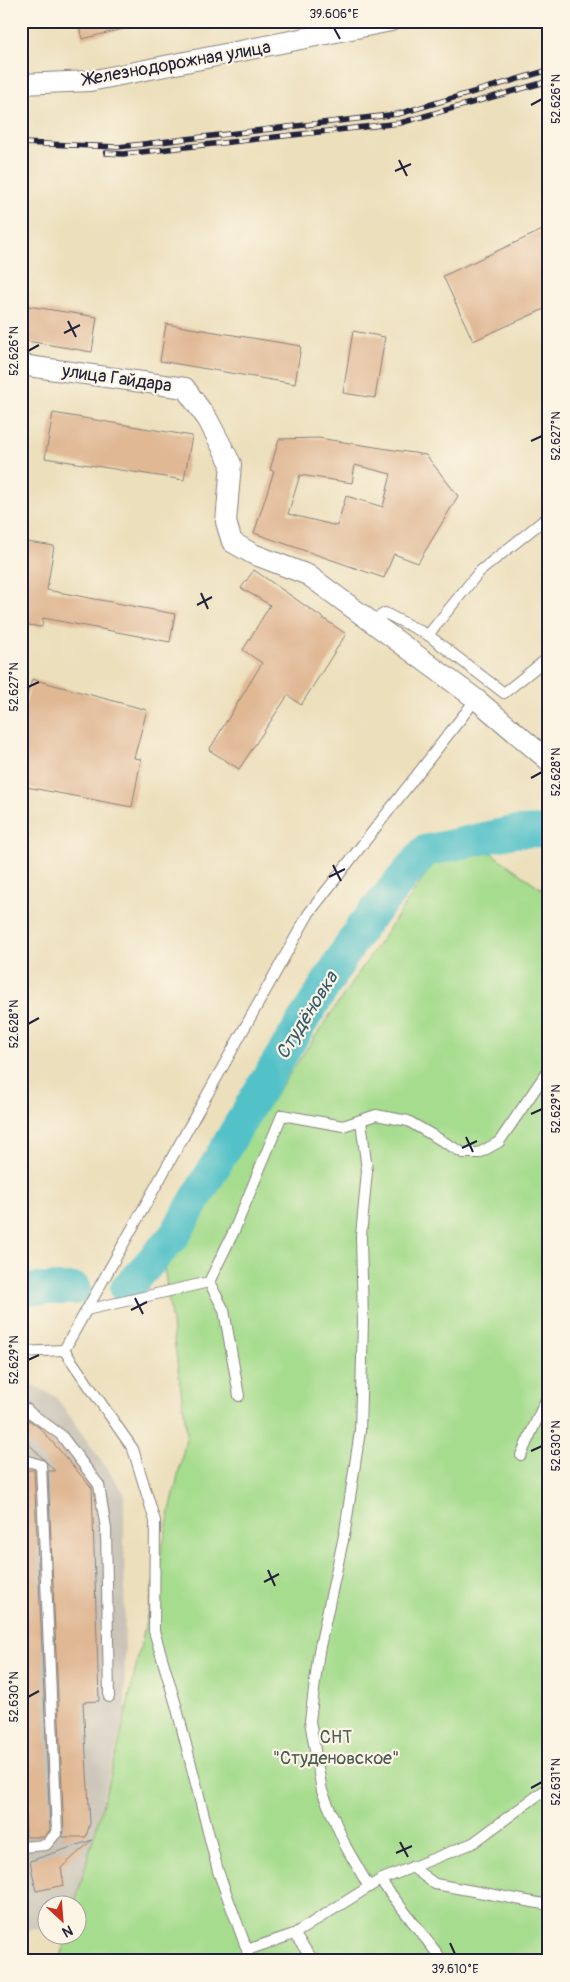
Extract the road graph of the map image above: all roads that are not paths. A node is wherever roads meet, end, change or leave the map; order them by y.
1 (391, 21) edge
2 (21, 84) edge
3 (21, 365) edge
4 (549, 516) edge
5 (371, 622) junction
6 (428, 634) junction
7 (549, 657) edge
8 (476, 699) junction
9 (549, 761) edge
10 (549, 1070) edge
11 (361, 1120) junction
12 (209, 1282) junction
13 (86, 1310) junction
14 (64, 1350) junction
15 (21, 1352) edge
16 (549, 1393) edge
17 (239, 1396) dead end
18 (23, 1411) edge
19 (521, 1456) dead end
20 (21, 1458) edge
21 (108, 1697) dead end
22 (549, 1787) edge
23 (21, 1846) edge
24 (412, 1867) junction
25 (380, 1880) junction
26 (369, 1887) junction
27 (549, 1905) edge
28 (294, 1934) junction
29 (248, 1950) junction
30 (248, 1961) edge
31 (314, 1961) edge
32 (444, 1961) edge

1 - 2 street, Железнодорожная улица
3 - 5 street, улица Гайдара
4 - 6 lane
5 - 6 lane
5 - 8 street
6 - 7 lane
8 - 9 street
8 - 13 lane
10 - 11 lane
11 - 12 lane
11 - 26 lane
12 - 13 lane
12 - 17 lane
13 - 14 lane
14 - 15 lane
14 - 29 lane
16 - 19 lane
18 - 21 lane
20 - 23 lane
22 - 24 lane
24 - 25 lane
24 - 27 lane
25 - 26 lane
25 - 32 lane
26 - 28 lane
28 - 29 lane
28 - 31 lane
29 - 30 lane

